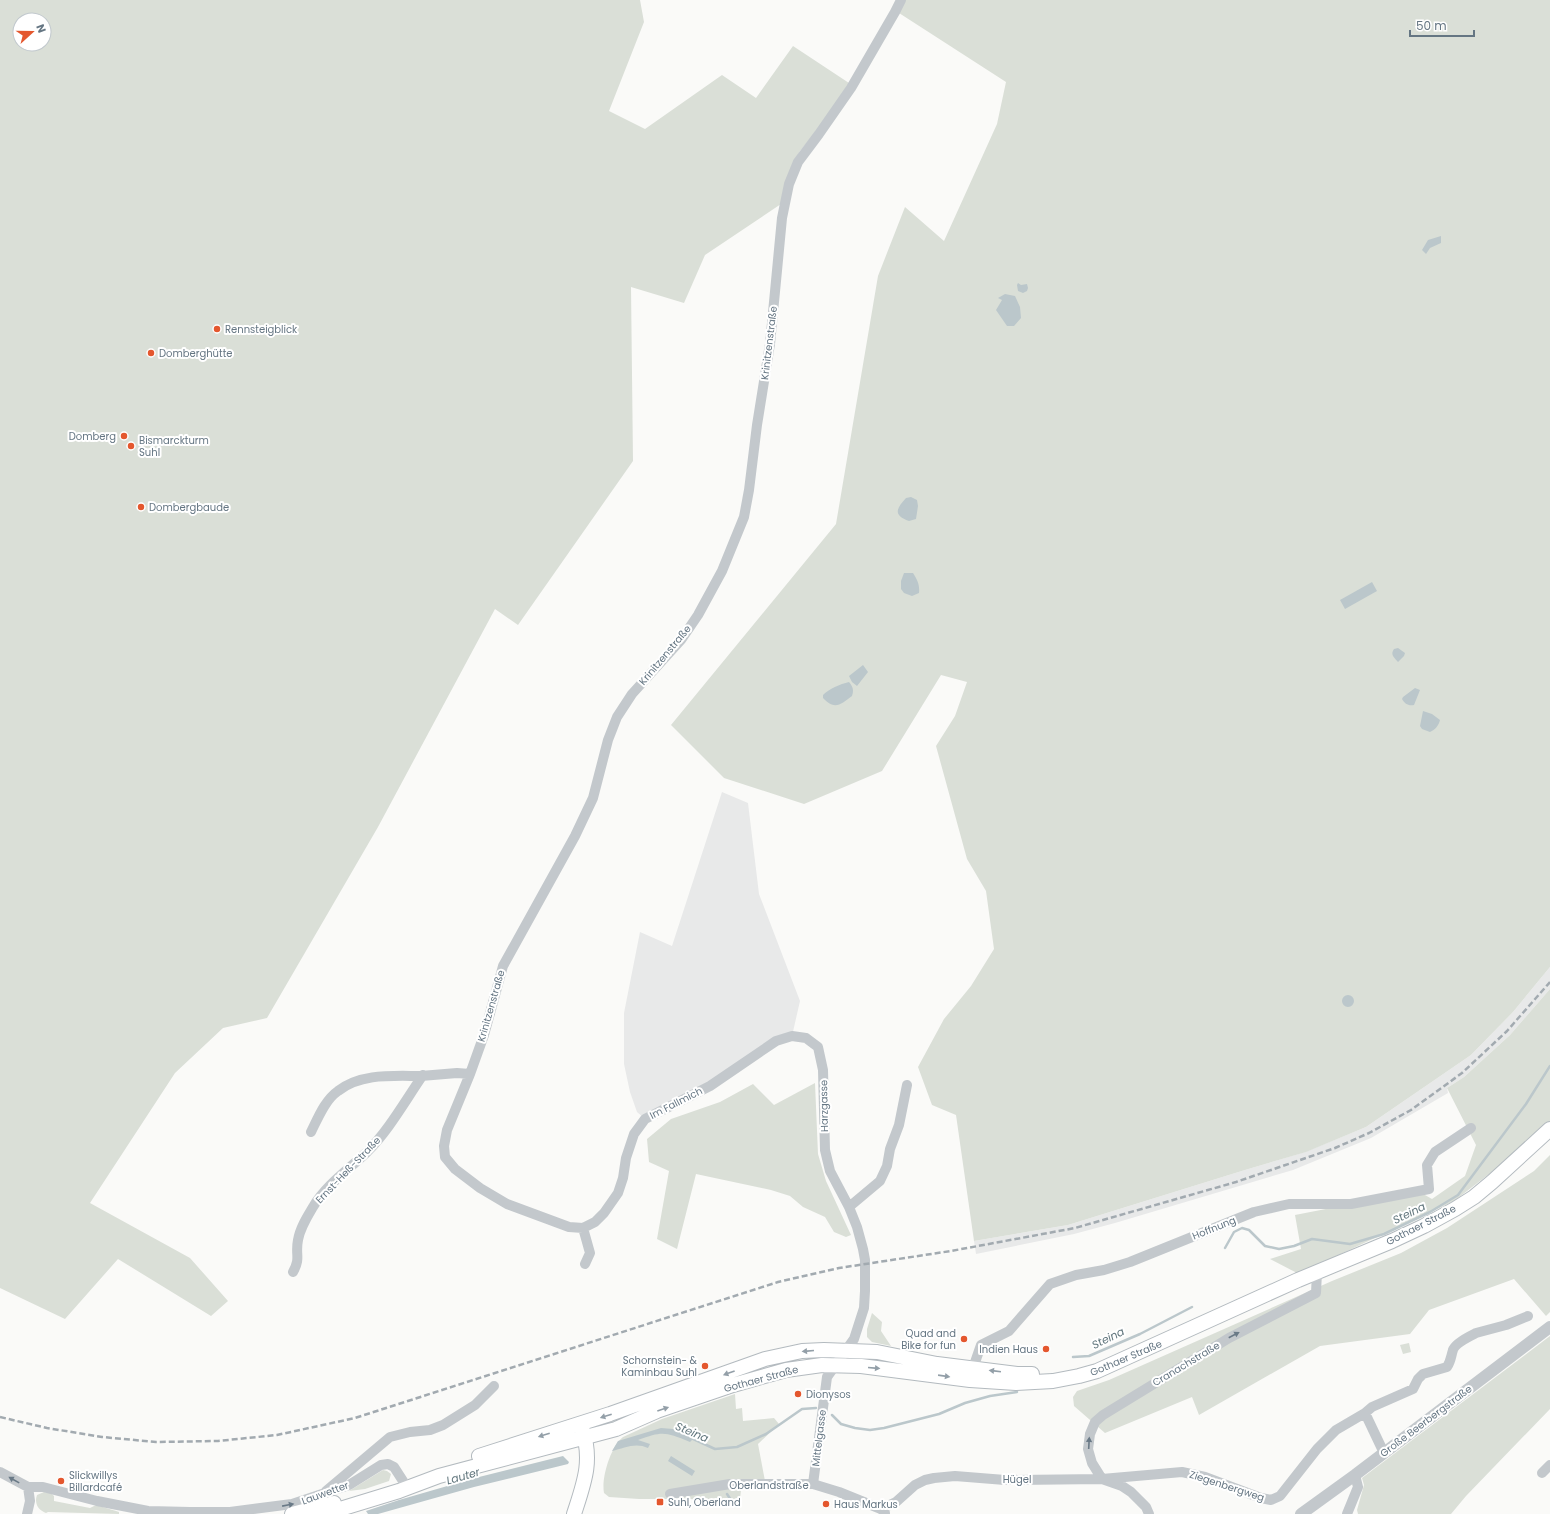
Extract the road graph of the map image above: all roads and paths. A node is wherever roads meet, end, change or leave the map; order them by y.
1 (901, 0) edge
2 (776, 1041) joint
3 (470, 1074) junction
4 (423, 1076) junction
5 (907, 1085) dead end
6 (1471, 1128) dead end
7 (1550, 1129) edge
8 (311, 1132) dead end
9 (849, 1207) junction
10 (582, 1228) junction
11 (585, 1264) dead end
12 (293, 1272) dead end
13 (1317, 1272) junction
14 (1528, 1316) dead end
15 (1550, 1327) edge
16 (847, 1350) junction
17 (835, 1365) junction
18 (971, 1374) junction
19 (494, 1386) dead end
20 (1365, 1413) junction
21 (583, 1430) junction
22 (1384, 1453) junction
23 (1550, 1464) edge
24 (0, 1472) edge
25 (1542, 1473) dead end
26 (1355, 1475) junction
27 (1102, 1479) junction
28 (403, 1481) junction
29 (813, 1484) junction
30 (28, 1487) junction
31 (670, 1494) dead end
32 (321, 1495) junction
33 (884, 1512) edge
34 (27, 1514) edge
35 (292, 1514) edge
36 (324, 1514) edge
37 (576, 1514) edge
38 (1149, 1514) edge
39 (1301, 1514) edge
40 (1347, 1514) edge

1 - 3 street, Krinitzenstraße
2 - 9 street, Harzgasse
2 - 10 street, Im Fallmich
3 - 4 street
3 - 10 street, Krinitzenstraße
4 - 8 street
4 - 12 street, Ernst-Heß-Straße
5 - 9 street
6 - 18 street, Hoffnung
7 - 13 main road, Gothaer Straße
9 - 16 street, Harzgasse
10 - 11 street
13 - 18 main road, Gothaer Straße
27 -> 13 street, Cranachstraße
14 - 20 street, Ziegenbergweg
15 - 22 street, Große Beerbergstraße
16 - 17 street, Mittelgasse
16 - 18 main road, Gothaer Straße
16 -> 21 main road, Gothaer Straße
17 -> 18 main road, Gothaer Straße
21 -> 17 main road, Gothaer Straße
17 - 29 street, Mittelgasse
19 - 32 street
20 - 22 street
20 - 27 street, Ziegenbergweg
21 -> 28 main road
21 - 36 main road
21 - 37 main road
22 - 26 street, Große Beerbergstraße
23 - 25 street
30 -> 24 street, Lauwetter
26 - 39 street, Große Beerbergstraße
26 - 40 street
27 - 33 street, Hügel
27 - 38 street, Hügel
28 - 32 street, Lauwetter
28 - 35 main road
29 - 31 street, Oberlandstraße
29 - 33 street, Oberlandstraße
30 -> 32 street, Lauwetter
30 - 34 street

